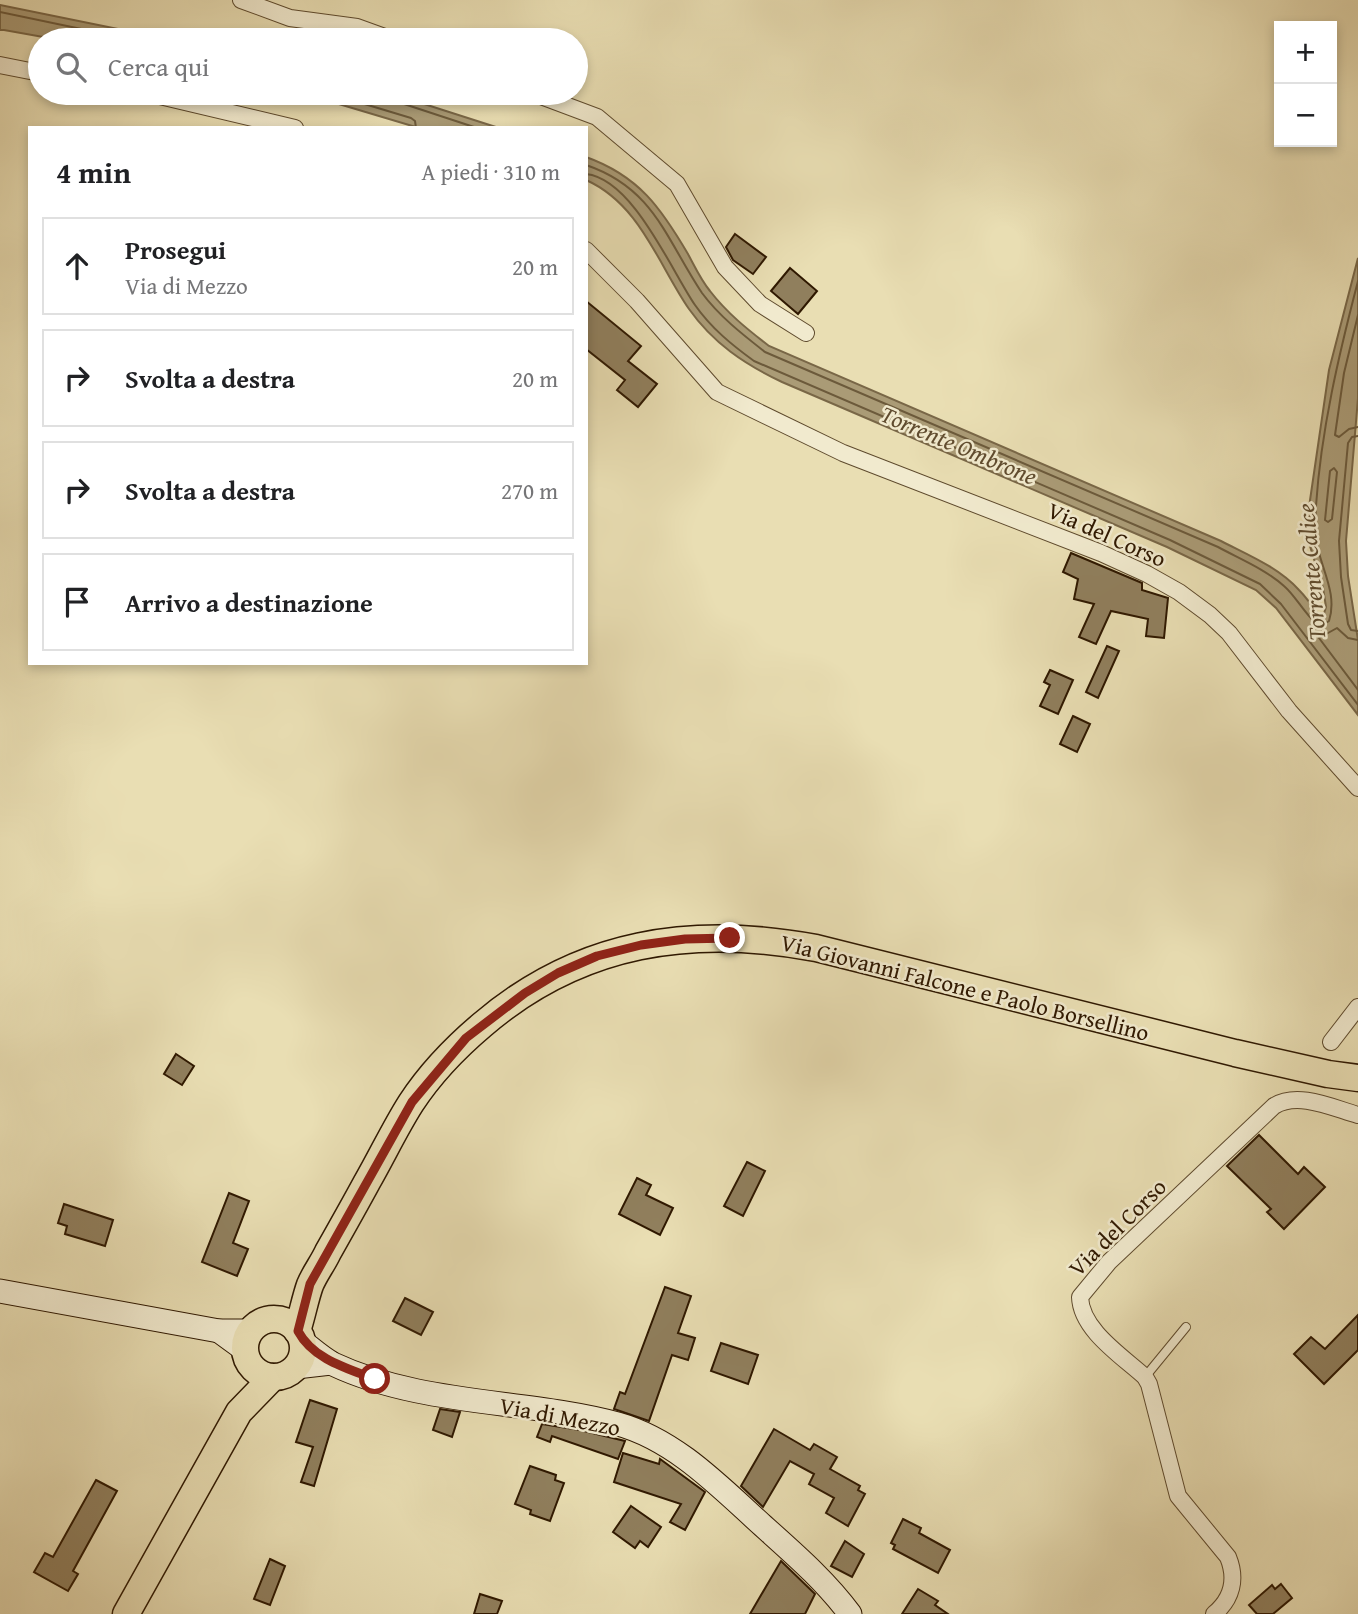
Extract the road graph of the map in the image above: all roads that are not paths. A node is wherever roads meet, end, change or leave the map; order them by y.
1 (241, 0) edge
2 (360, 28) edge
3 (0, 65) edge
4 (28, 71) edge
5 (198, 105) edge
6 (565, 105) edge
7 (287, 126) edge
8 (588, 252) edge
9 (806, 332) dead end
10 (1358, 788) edge
11 (1358, 1007) edge
12 (1331, 1042) dead end
13 (1358, 1078) edge
14 (1358, 1115) edge
15 (310, 1284) junction
16 (0, 1291) edge
17 (274, 1319) junction
18 (1186, 1327) dead end
19 (248, 1349) junction
20 (292, 1354) junction
21 (1145, 1377) junction
22 (239, 1412) junction
23 (126, 1614) edge
24 (850, 1614) edge
25 (1214, 1614) edge

1 - 2 street
3 - 4 street
5 - 7 street
6 - 9 street
8 - 10 street, Via del Corso
11 - 12 street
13 - 15 main road, Via Giovanni Falcone e Paolo Borsellino
14 - 21 street, Via del Corso
15 - 17 main road, Via Giovanni Falcone e Paolo Borsellino
15 - 20 main road, Via Giovanni Falcone e Paolo Borsellino
16 - 19 street
17 - 19 main road, Via Giovanni Falcone e Paolo Borsellino
17 - 20 main road
18 - 21 lane
19 - 20 main road
19 - 22 main road, Via Giovanni Falcone e Paolo Borsellino
20 - 22 main road, Via Giovanni Falcone e Paolo Borsellino
20 - 24 street, Via di Mezzo
21 - 25 street, Via del Corso
22 - 23 main road, Via Giovanni Falcone e Paolo Borsellino

